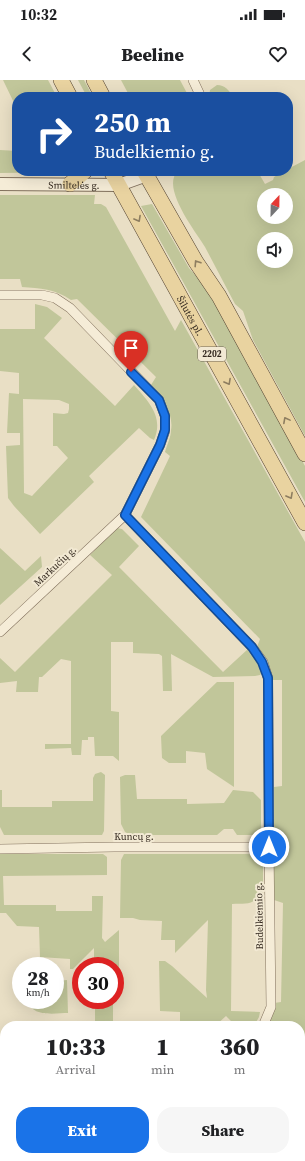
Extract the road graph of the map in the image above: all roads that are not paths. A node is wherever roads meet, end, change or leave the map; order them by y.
1 (61, 80) edge
2 (94, 80) edge
3 (193, 80) edge
4 (67, 92) edge
5 (100, 92) edge
6 (199, 92) edge
7 (79, 176) edge
8 (114, 176) edge
9 (140, 176) edge
10 (151, 176) edge
11 (0, 184) edge
12 (70, 184) junction
13 (119, 185) junction
14 (0, 295) edge
15 (305, 454) edge
16 (125, 515) junction
17 (305, 523) edge
18 (0, 632) edge
19 (269, 847) junction
20 (0, 850) edge
21 (265, 1021) edge

1 - 4 main road
2 - 5 main road
3 - 6 street
7 - 12 main road
8 - 13 main road, Šilutės pl. / 2202
9 - 13 street, Smiltelės g.
15 -> 10 main road
11 - 12 street, Smiltelės g.
12 - 13 street, Smiltelės g.
13 -> 17 main road, Šilutės pl. / 2202
14 - 16 street
16 - 18 street, Markučių g.
16 - 19 street, Budelkiemio g.
19 - 20 street, Kuncų g.
19 - 21 street, Budelkiemio g.

